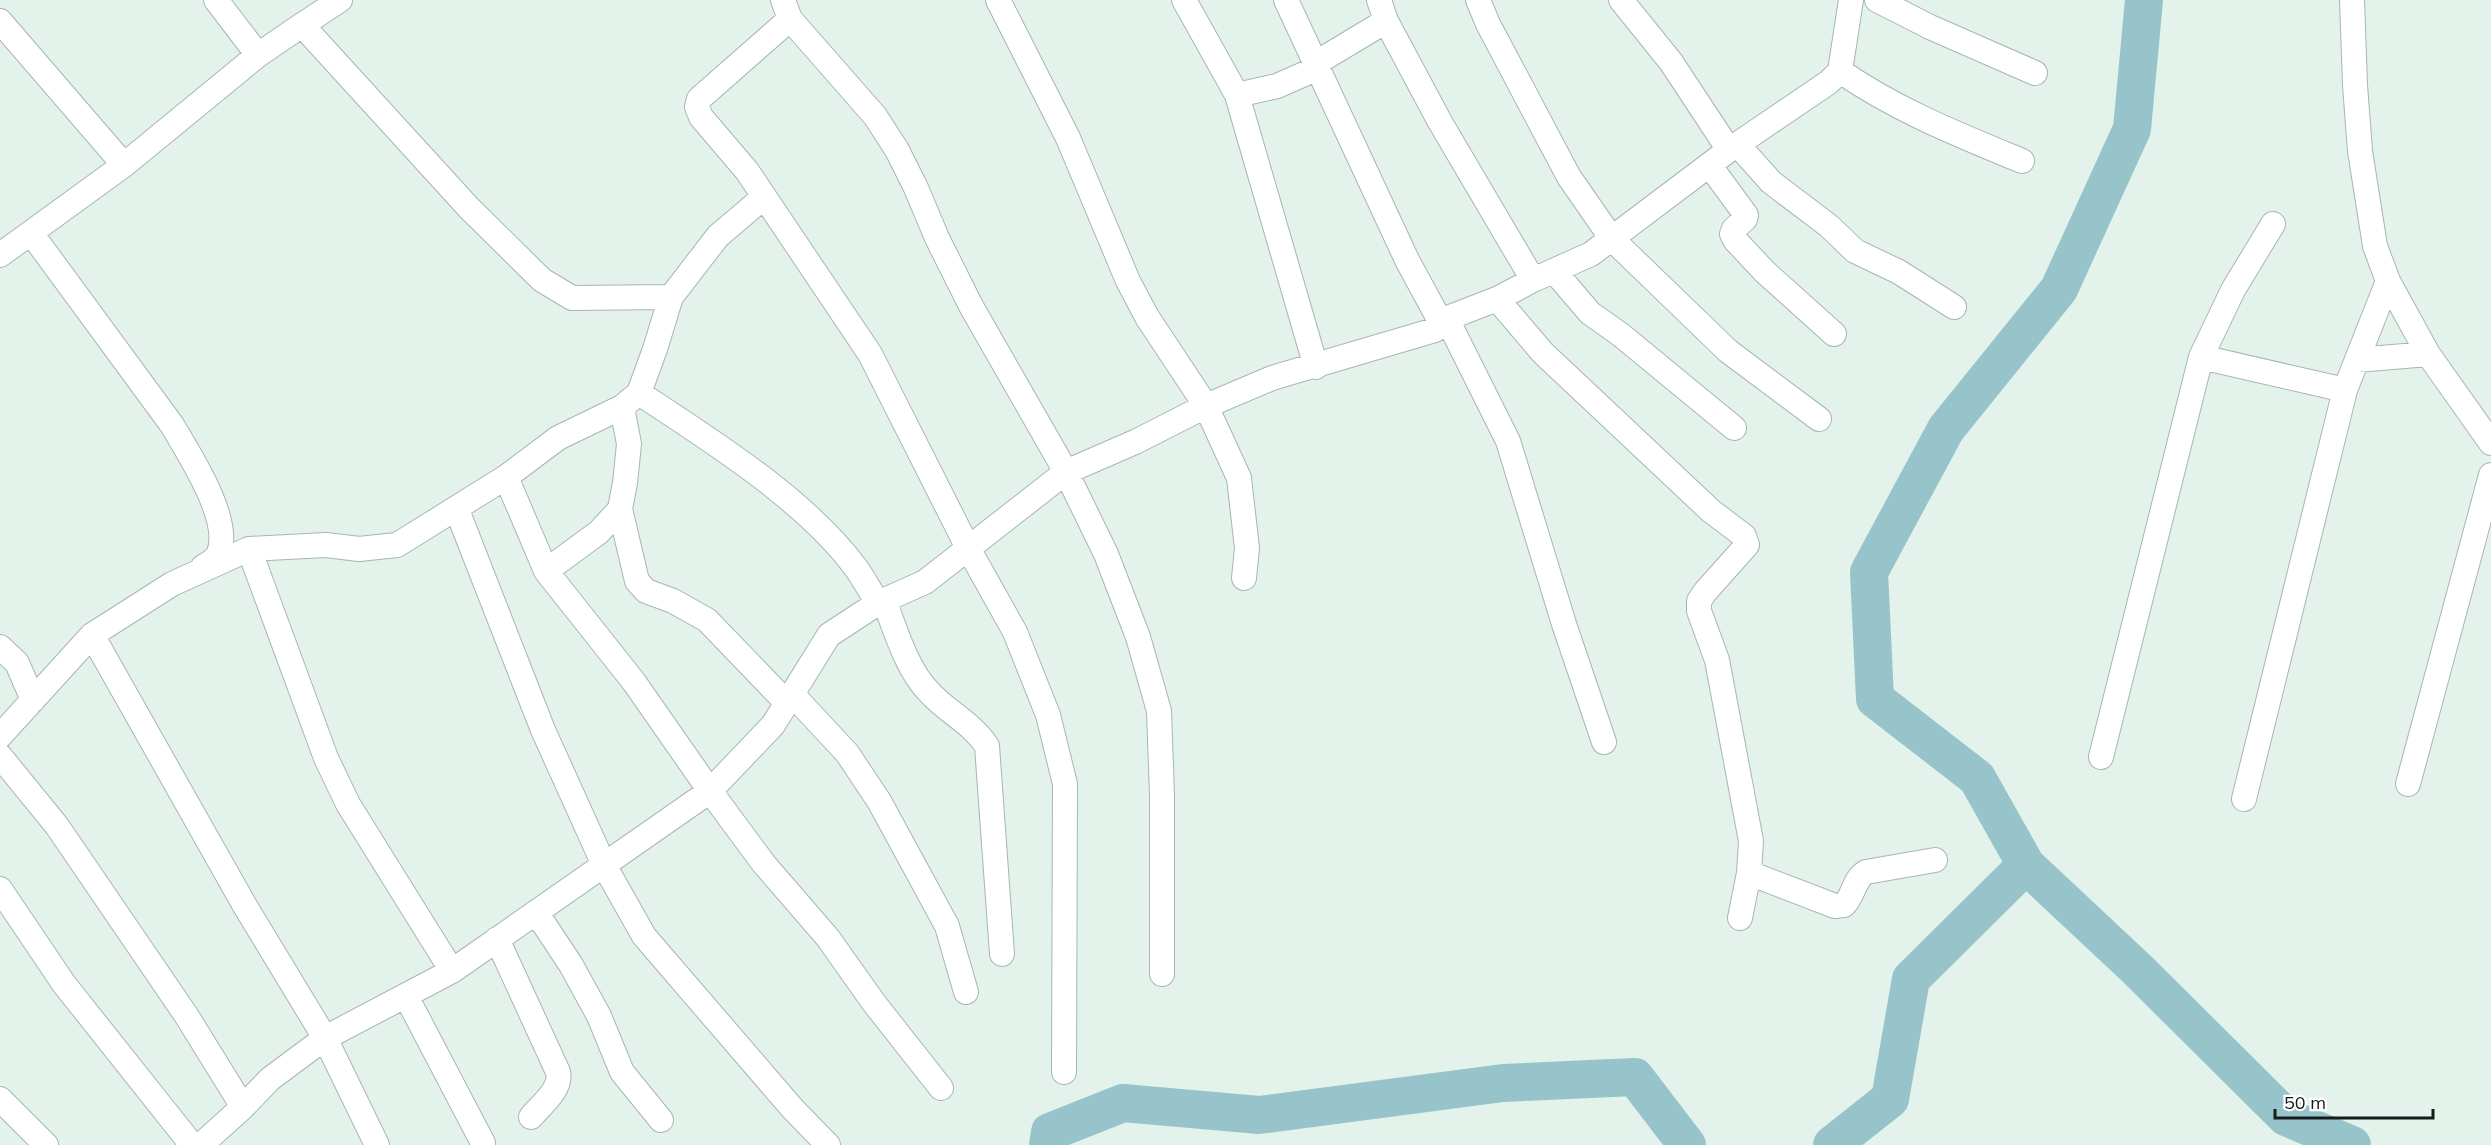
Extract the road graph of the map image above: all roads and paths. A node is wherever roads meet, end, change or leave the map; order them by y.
1 (216, 0) edge
2 (340, 0) edge
3 (998, 0) edge
4 (1184, 0) edge
5 (1286, 0) edge
6 (1478, 0) edge
7 (1620, 0) edge
8 (1851, 0) edge
9 (1877, 0) edge
10 (2352, 0) edge
11 (787, 9) edge
12 (1382, 10) edge
13 (0, 21) edge
14 (302, 25) junction
15 (258, 55) junction
16 (1317, 65) junction
17 (1840, 71) junction
18 (2035, 73) dead end
19 (1237, 95) junction
20 (1734, 148) junction
21 (2022, 161) dead end
22 (123, 165) junction
23 (1710, 166) junction
24 (764, 197) junction
25 (2273, 224) dead end
26 (31, 233) junction
27 (1612, 239) junction
28 (0, 255) edge
29 (1544, 275) junction
30 (2388, 280) junction
31 (671, 297) junction
32 (1497, 299) junction
33 (1954, 307) dead end
34 (1443, 320) junction
35 (1834, 334) dead end
36 (2428, 354) junction
37 (2201, 357) junction
38 (2357, 360) junction
39 (1316, 366) junction
40 (2345, 390) junction
41 (631, 400) junction
42 (1206, 406) junction
43 (1819, 419) dead end
44 (1734, 428) dead end
45 (2491, 443) edge
46 (1066, 472) junction
47 (2491, 475) edge
48 (506, 477) junction
49 (620, 509) junction
50 (457, 510) junction
51 (968, 548) junction
52 (249, 549) junction
53 (546, 571) junction
54 (195, 574) junction
55 (1244, 578) dead end
56 (881, 602) junction
57 (92, 635) junction
58 (0, 647) edge
59 (789, 698) junction
60 (33, 700) junction
61 (0, 736) edge
62 (1604, 742) dead end
63 (0, 756) edge
64 (2101, 757) dead end
65 (2409, 784) dead end
66 (710, 791) junction
67 (2244, 800) dead end
68 (1935, 860) dead end
69 (604, 866) junction
70 (1749, 873) junction
71 (0, 889) edge
72 (536, 912) junction
73 (1740, 918) dead end
74 (497, 939) junction
75 (1002, 954) dead end
76 (452, 970) junction
77 (1162, 974) dead end
78 (966, 992) dead end
79 (406, 996) junction
80 (325, 1038) junction
81 (1064, 1072) dead end
82 (941, 1088) dead end
83 (0, 1099) edge
84 (243, 1107) junction
85 (531, 1117) dead end
86 (661, 1120) dead end
87 (483, 1143) dead end
88 (200, 1144) edge
89 (46, 1145) edge
90 (377, 1145) edge
91 (828, 1145) edge

1 - 15 street
2 - 14 street
3 - 42 street
4 - 19 street
5 - 16 street
6 - 27 street
7 - 20 street
8 - 17 street
9 - 18 street
10 - 30 street
11 - 24 street
11 - 46 street
12 - 16 street
12 - 29 street
13 - 22 street
14 - 15 street
14 - 31 street
15 - 22 street
16 - 19 street
16 - 34 street
17 - 20 street
17 - 21 street
19 - 39 street
20 - 23 street
20 - 33 street
22 - 26 street
23 - 27 street
23 - 35 street
24 - 31 street
24 - 51 street
25 - 37 street
26 - 28 street
26 - 54 street
27 - 29 street
27 - 43 street
29 - 32 street
29 - 44 street
30 - 36 street
30 - 38 street
31 - 41 street
32 - 34 street
32 - 70 street
34 - 39 street
34 - 62 street
36 - 38 street
36 - 45 street
37 - 40 street
37 - 64 street
38 - 40 street
39 - 42 street
40 - 67 street
41 - 48 street
41 - 49 street
41 - 56 street
42 - 46 street
42 - 55 street
46 - 51 street
46 - 77 street
47 - 65 street
48 - 50 street
48 - 53 street
49 - 53 street
49 - 59 street
50 - 52 street
50 - 69 street
51 - 56 street
51 - 81 street
52 - 54 street
52 - 76 street
53 - 66 street
54 - 57 street
56 - 59 street
56 - 75 street
57 - 60 street
57 - 80 street
58 - 60 street
59 - 66 street
59 - 78 street
60 - 61 street
63 - 84 street
66 - 69 street
66 - 82 street
68 - 70 street
69 - 72 street
69 - 91 street
70 - 73 street
71 - 88 street
72 - 74 street
72 - 86 street
74 - 76 street
74 - 85 street
76 - 79 street
79 - 80 street
79 - 87 street
80 - 84 street
80 - 90 street
83 - 89 street
84 - 88 street

